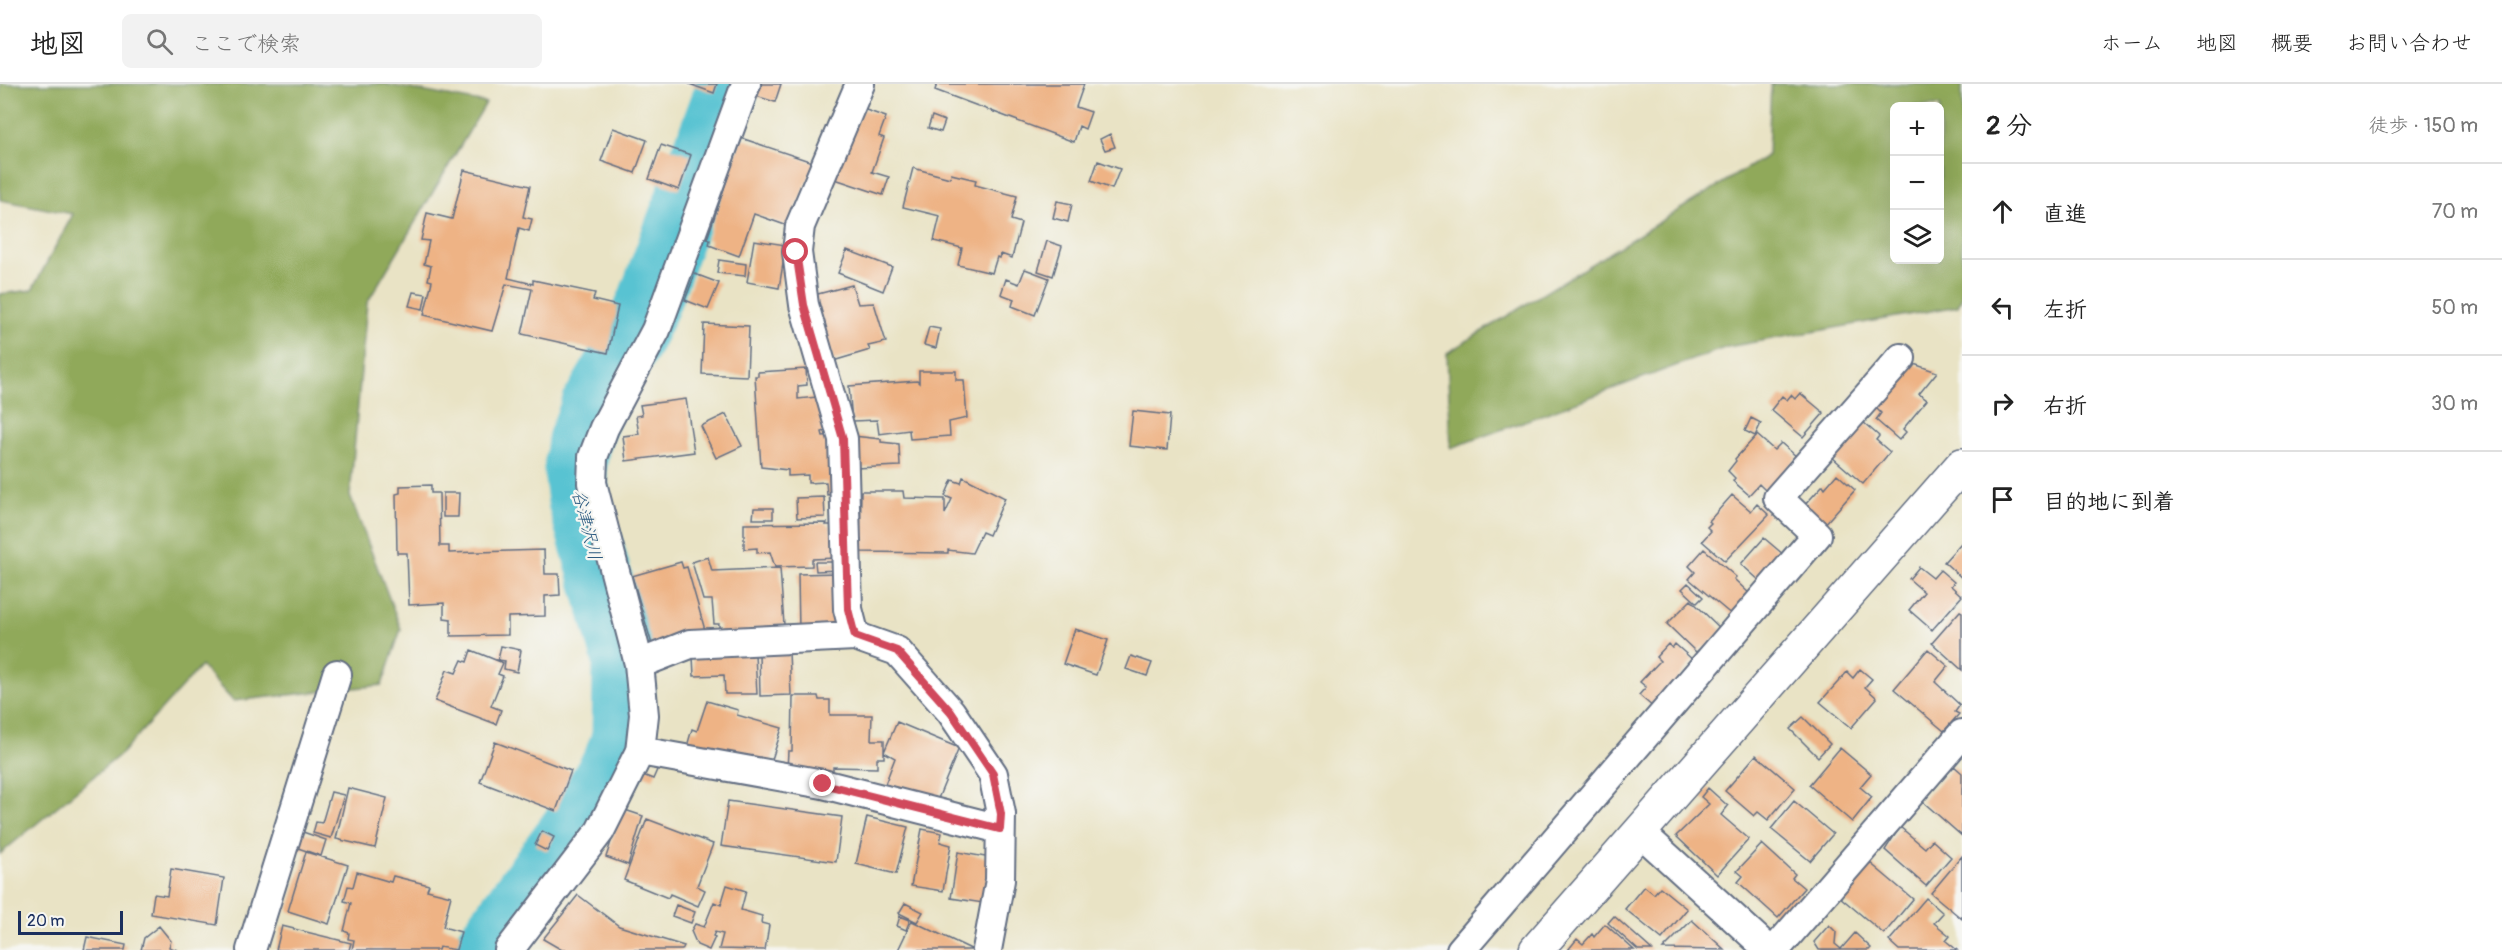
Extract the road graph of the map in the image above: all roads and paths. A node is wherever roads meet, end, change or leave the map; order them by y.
1 (746, 84) edge
2 (860, 84) edge
3 (1901, 358) dead end
4 (1962, 465) edge
5 (855, 636) junction
6 (639, 664) junction
7 (337, 674) dead end
8 (1962, 734) edge
9 (640, 751) junction
10 (1000, 829) junction
11 (1640, 832) junction
12 (519, 946) edge
13 (251, 950) edge
14 (987, 950) edge
15 (1461, 950) edge
16 (1536, 950) edge
17 (1769, 950) edge
18 (1775, 950) edge

1 - 6 street
2 - 5 street
3 - 15 street
4 - 11 street
5 - 6 street
5 - 10 street
6 - 9 street
7 - 13 street
8 - 18 street
9 - 10 street
9 - 12 street
10 - 14 street
11 - 16 street
11 - 17 street

